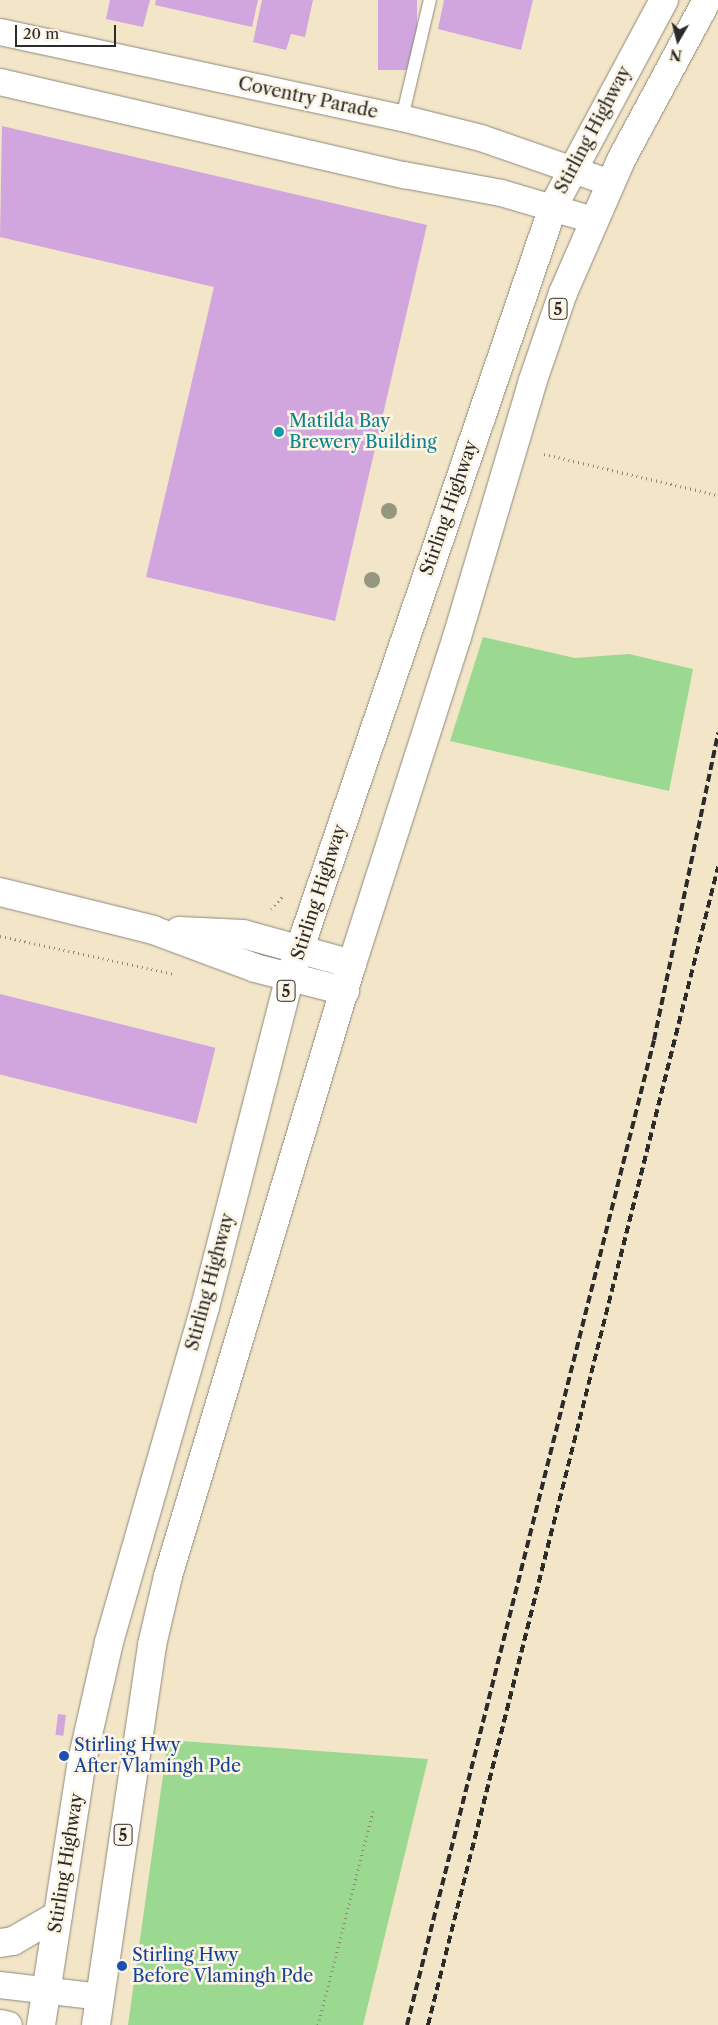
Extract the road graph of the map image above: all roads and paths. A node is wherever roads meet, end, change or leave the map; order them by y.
1 (430, 0) edge
2 (664, 0) edge
3 (707, 0) edge
4 (0, 32) edge
5 (0, 82) edge
6 (402, 118) junction
7 (572, 168) junction
8 (610, 183) junction
9 (553, 207) junction
10 (593, 220) junction
11 (533, 451) dead end
12 (718, 496) edge
13 (0, 892) edge
14 (153, 930) junction
15 (0, 936) edge
16 (300, 948) junction
17 (352, 964) junction
18 (177, 975) dead end
19 (290, 977) junction
20 (345, 991) junction
21 (374, 1807) dead end
22 (58, 1914) junction
23 (0, 1943) edge
24 (0, 1985) edge
25 (46, 1990) junction
26 (100, 1996) junction
27 (0, 2023) edge
28 (9, 2025) edge
29 (41, 2025) edge
30 (96, 2025) edge
31 (318, 2025) edge

1 - 6 lane
2 - 7 main road, Stirling Highway / 5
3 - 8 main road, 5
4 - 6 street, Coventry Parade
5 - 9 street
6 - 7 street, Coventry Parade
7 - 8 street, Coventry Parade
7 - 9 main road, Stirling Highway / 5
8 - 10 main road, 5
9 - 10 street
9 - 16 main road, Stirling Highway / 5
10 - 17 main road, 5
11 - 12 path
13 - 14 main road
14 - 16 main road
14 - 19 main road
15 - 18 path
16 - 17 main road
16 - 19 main road, Stirling Highway / 5
17 - 20 main road, 5
19 - 20 main road
19 - 22 main road, Stirling Highway / 5
20 - 26 main road, 5
21 - 31 path
22 - 23 main road
22 - 25 main road, Stirling Highway / 5
24 - 25 street
25 - 26 street
25 - 29 main road, Stirling Highway / 5
26 - 30 main road, 5
27 - 28 street

